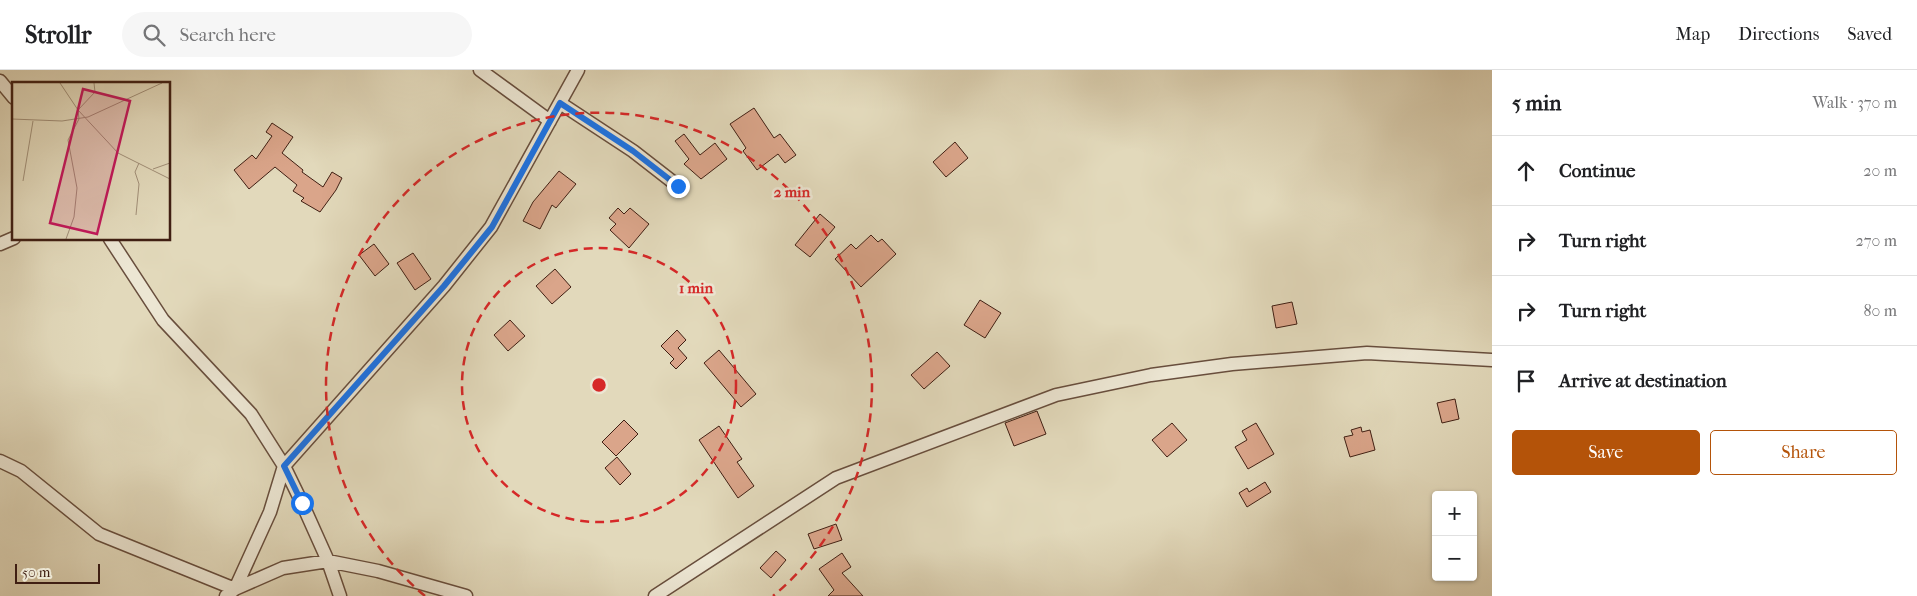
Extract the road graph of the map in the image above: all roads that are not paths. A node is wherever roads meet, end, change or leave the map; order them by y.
1 (480, 70) edge
2 (578, 70) edge
3 (0, 81) edge
4 (12, 96) edge
5 (560, 103) junction
6 (550, 121) junction
7 (678, 186) dead end
8 (12, 239) edge
9 (111, 240) edge
10 (0, 244) edge
11 (1492, 360) edge
12 (0, 460) edge
13 (284, 466) junction
14 (328, 561) junction
15 (230, 592) edge
16 (340, 596) edge
17 (466, 596) edge
18 (655, 596) edge

1 - 6 street
2 - 5 street
3 - 4 street
5 - 6 street
5 - 7 street
6 - 13 street
8 - 10 street
9 - 13 street
11 - 18 street
12 - 15 street
13 - 14 street
13 - 15 street
14 - 15 street
14 - 16 street
14 - 17 street

